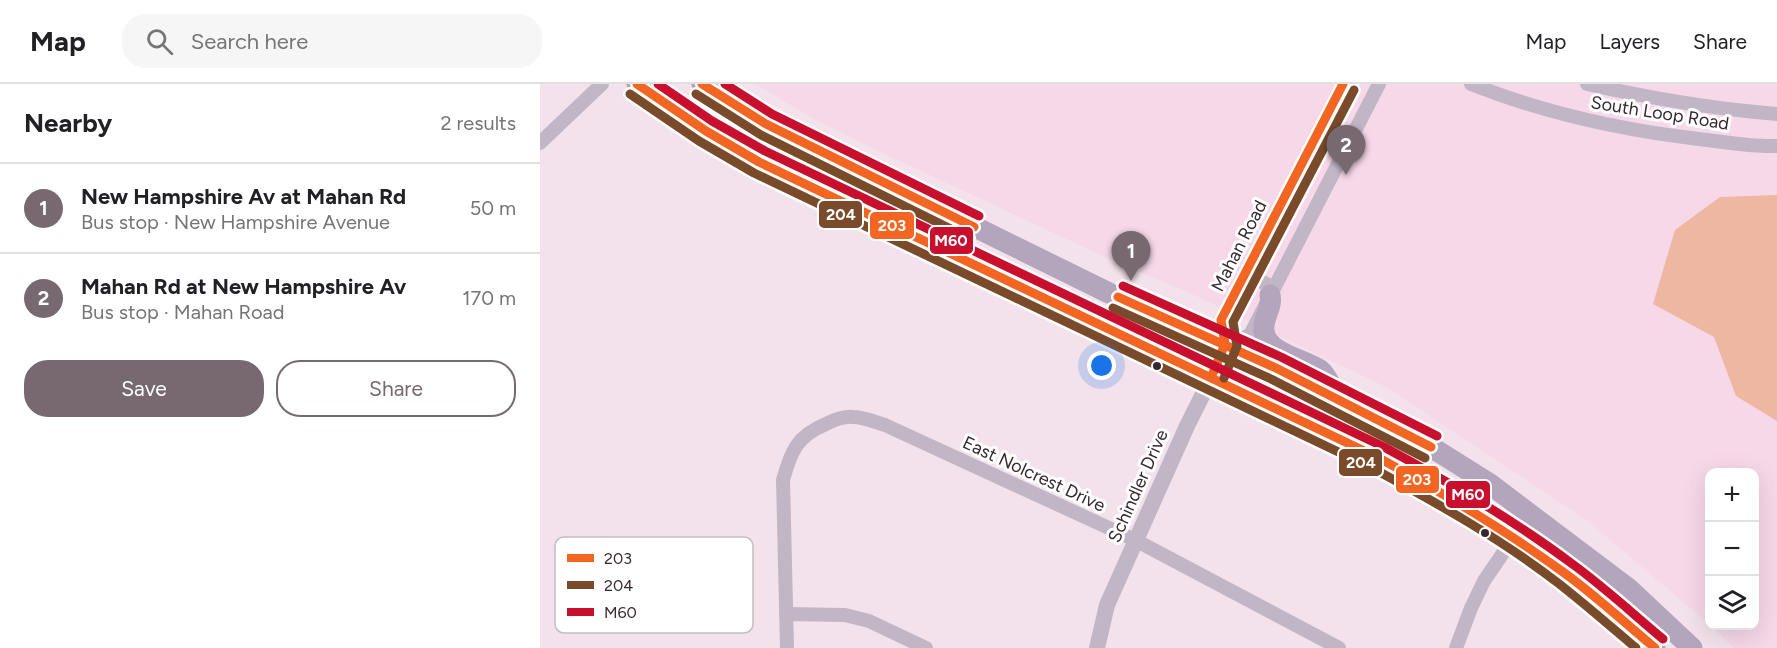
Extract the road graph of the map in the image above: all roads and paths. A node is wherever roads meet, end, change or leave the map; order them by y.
1 (602, 84) edge
2 (637, 84) edge
3 (702, 84) edge
4 (1342, 84) edge
5 (1379, 84) edge
6 (1471, 84) edge
7 (1587, 84) edge
8 (1777, 114) edge
9 (540, 143) edge
10 (1777, 146) edge
11 (1245, 273) junction
12 (1272, 292) junction
13 (1225, 344) junction
14 (1211, 378) junction
15 (1337, 398) junction
16 (1528, 515) junction
17 (1514, 537) junction
18 (1135, 540) junction
19 (786, 614) junction
20 (787, 648) edge
21 (926, 648) edge
22 (1097, 648) edge
23 (1339, 648) edge
24 (1456, 648) edge
25 (1655, 648) edge
26 (1692, 648) edge

1 - 9 street
2 - 14 main road
3 - 13 main road
4 - 11 street, Mahan Road
5 - 12 street
6 - 10 street, South Loop Road
7 - 8 street, South Loop Road
11 - 12 street
11 - 13 street, Mahan Road
12 - 13 street
12 - 15 main road
13 - 14 street, Schindler Drive
13 - 15 main road
14 - 17 main road
14 - 18 street, Schindler Drive
15 - 16 main road
16 - 17 street
16 - 26 main road
17 - 24 street
17 - 25 main road
18 - 19 street, East Nolcrest Drive
18 - 22 street, Schindler Drive
18 - 23 street, East Nolcrest Drive
19 - 20 street
19 - 21 street

